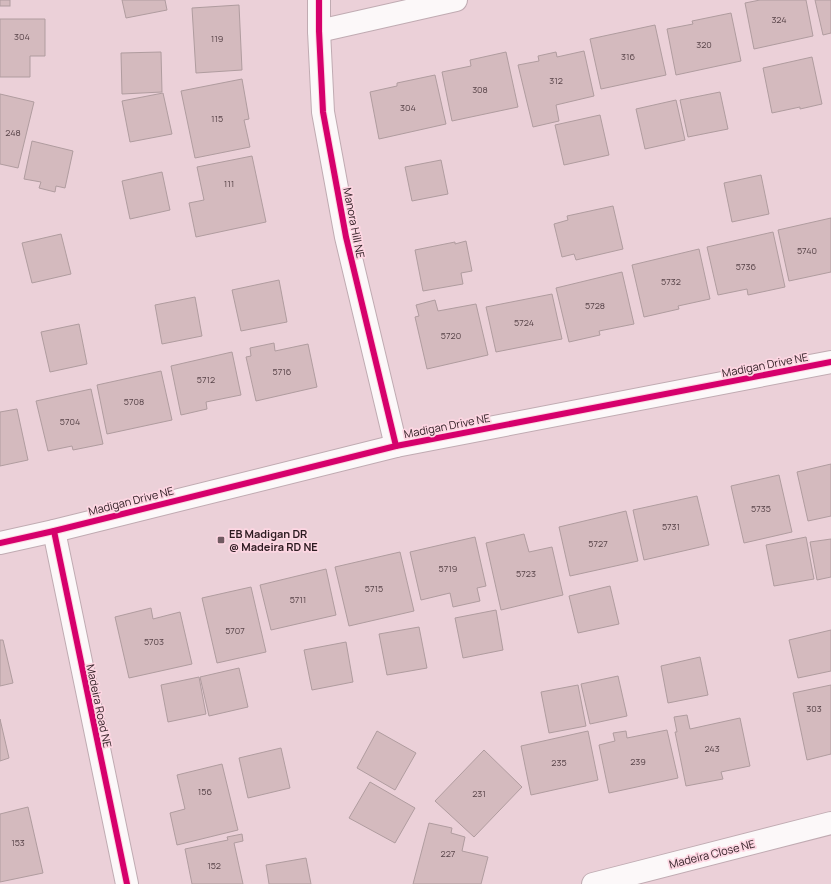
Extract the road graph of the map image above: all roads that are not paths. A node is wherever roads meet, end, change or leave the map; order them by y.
1 (319, 0) edge
2 (456, 0) edge
3 (319, 31) junction
4 (831, 362) edge
5 (396, 446) junction
6 (54, 531) junction
7 (0, 543) edge
8 (831, 823) edge
9 (127, 884) edge
10 (593, 884) edge

1 - 3 street, Manora Hill NE
2 - 3 street
3 - 5 street, Manora Hill NE
4 - 5 street, Madigan Drive NE
5 - 6 street, Madigan Drive NE
6 - 7 street, Madigan Drive NE
6 - 9 street, Madeira Road NE
8 - 10 street, Madeira Close NE

